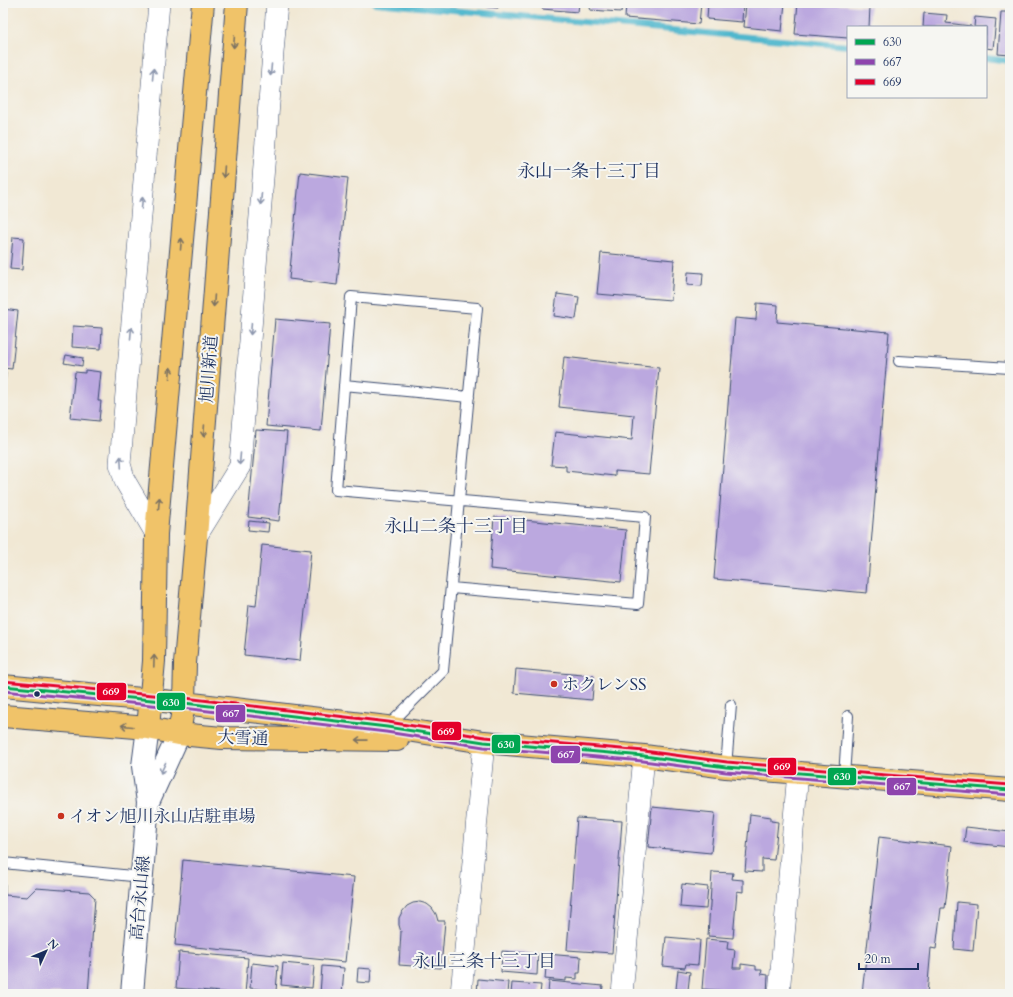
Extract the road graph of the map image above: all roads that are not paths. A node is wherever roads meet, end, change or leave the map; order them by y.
1 (159, 3) edge
2 (203, 3) edge
3 (237, 3) edge
4 (277, 3) edge
5 (899, 361) dead end
6 (1010, 368) edge
7 (344, 385) junction
8 (469, 397) junction
9 (459, 501) junction
10 (156, 534) junction
11 (196, 537) junction
12 (451, 588) junction
13 (3, 686) edge
14 (151, 700) junction
15 (184, 703) junction
16 (731, 705) dead end
17 (3, 716) edge
18 (848, 716) dead end
19 (387, 727) junction
20 (148, 728) junction
21 (179, 734) junction
22 (484, 742) junction
23 (644, 756) junction
24 (726, 766) junction
25 (798, 772) junction
26 (844, 777) junction
27 (1010, 790) edge
28 (148, 802) junction
29 (3, 863) edge
30 (142, 877) junction
31 (132, 994) edge
32 (460, 994) edge
33 (622, 994) edge
34 (779, 994) edge

10 -> 1 street
10 -> 2 highway
3 -> 11 highway, 旭川新道
4 -> 11 street
5 - 6 lane
7 - 8 lane
7 - 8 lane
7 - 9 lane
8 - 9 lane
9 - 12 lane
9 - 12 lane
14 -> 10 highway
11 - 15 highway, 旭川新道
12 - 19 lane
13 - 14 highway, 大雪通
14 - 15 highway, 大雪通
14 - 20 highway
15 - 19 highway, 大雪通
15 - 21 highway, 旭川新道
16 - 24 lane
20 -> 17 highway, 大雪通
18 - 26 lane
19 - 22 highway, 大雪通
20 - 21 highway, 大雪通
20 - 28 street, 高台永山線
22 -> 21 highway, 大雪通
21 -> 28 street, 高台永山線
22 - 23 highway, 大雪通
22 - 32 street
23 - 24 highway, 大雪通
23 - 33 street
24 - 25 highway, 大雪通
25 - 26 highway, 大雪通
25 - 34 street
26 - 27 highway, 大雪通
28 - 30 street, 高台永山線
29 - 30 lane
30 - 31 street, 高台永山線

